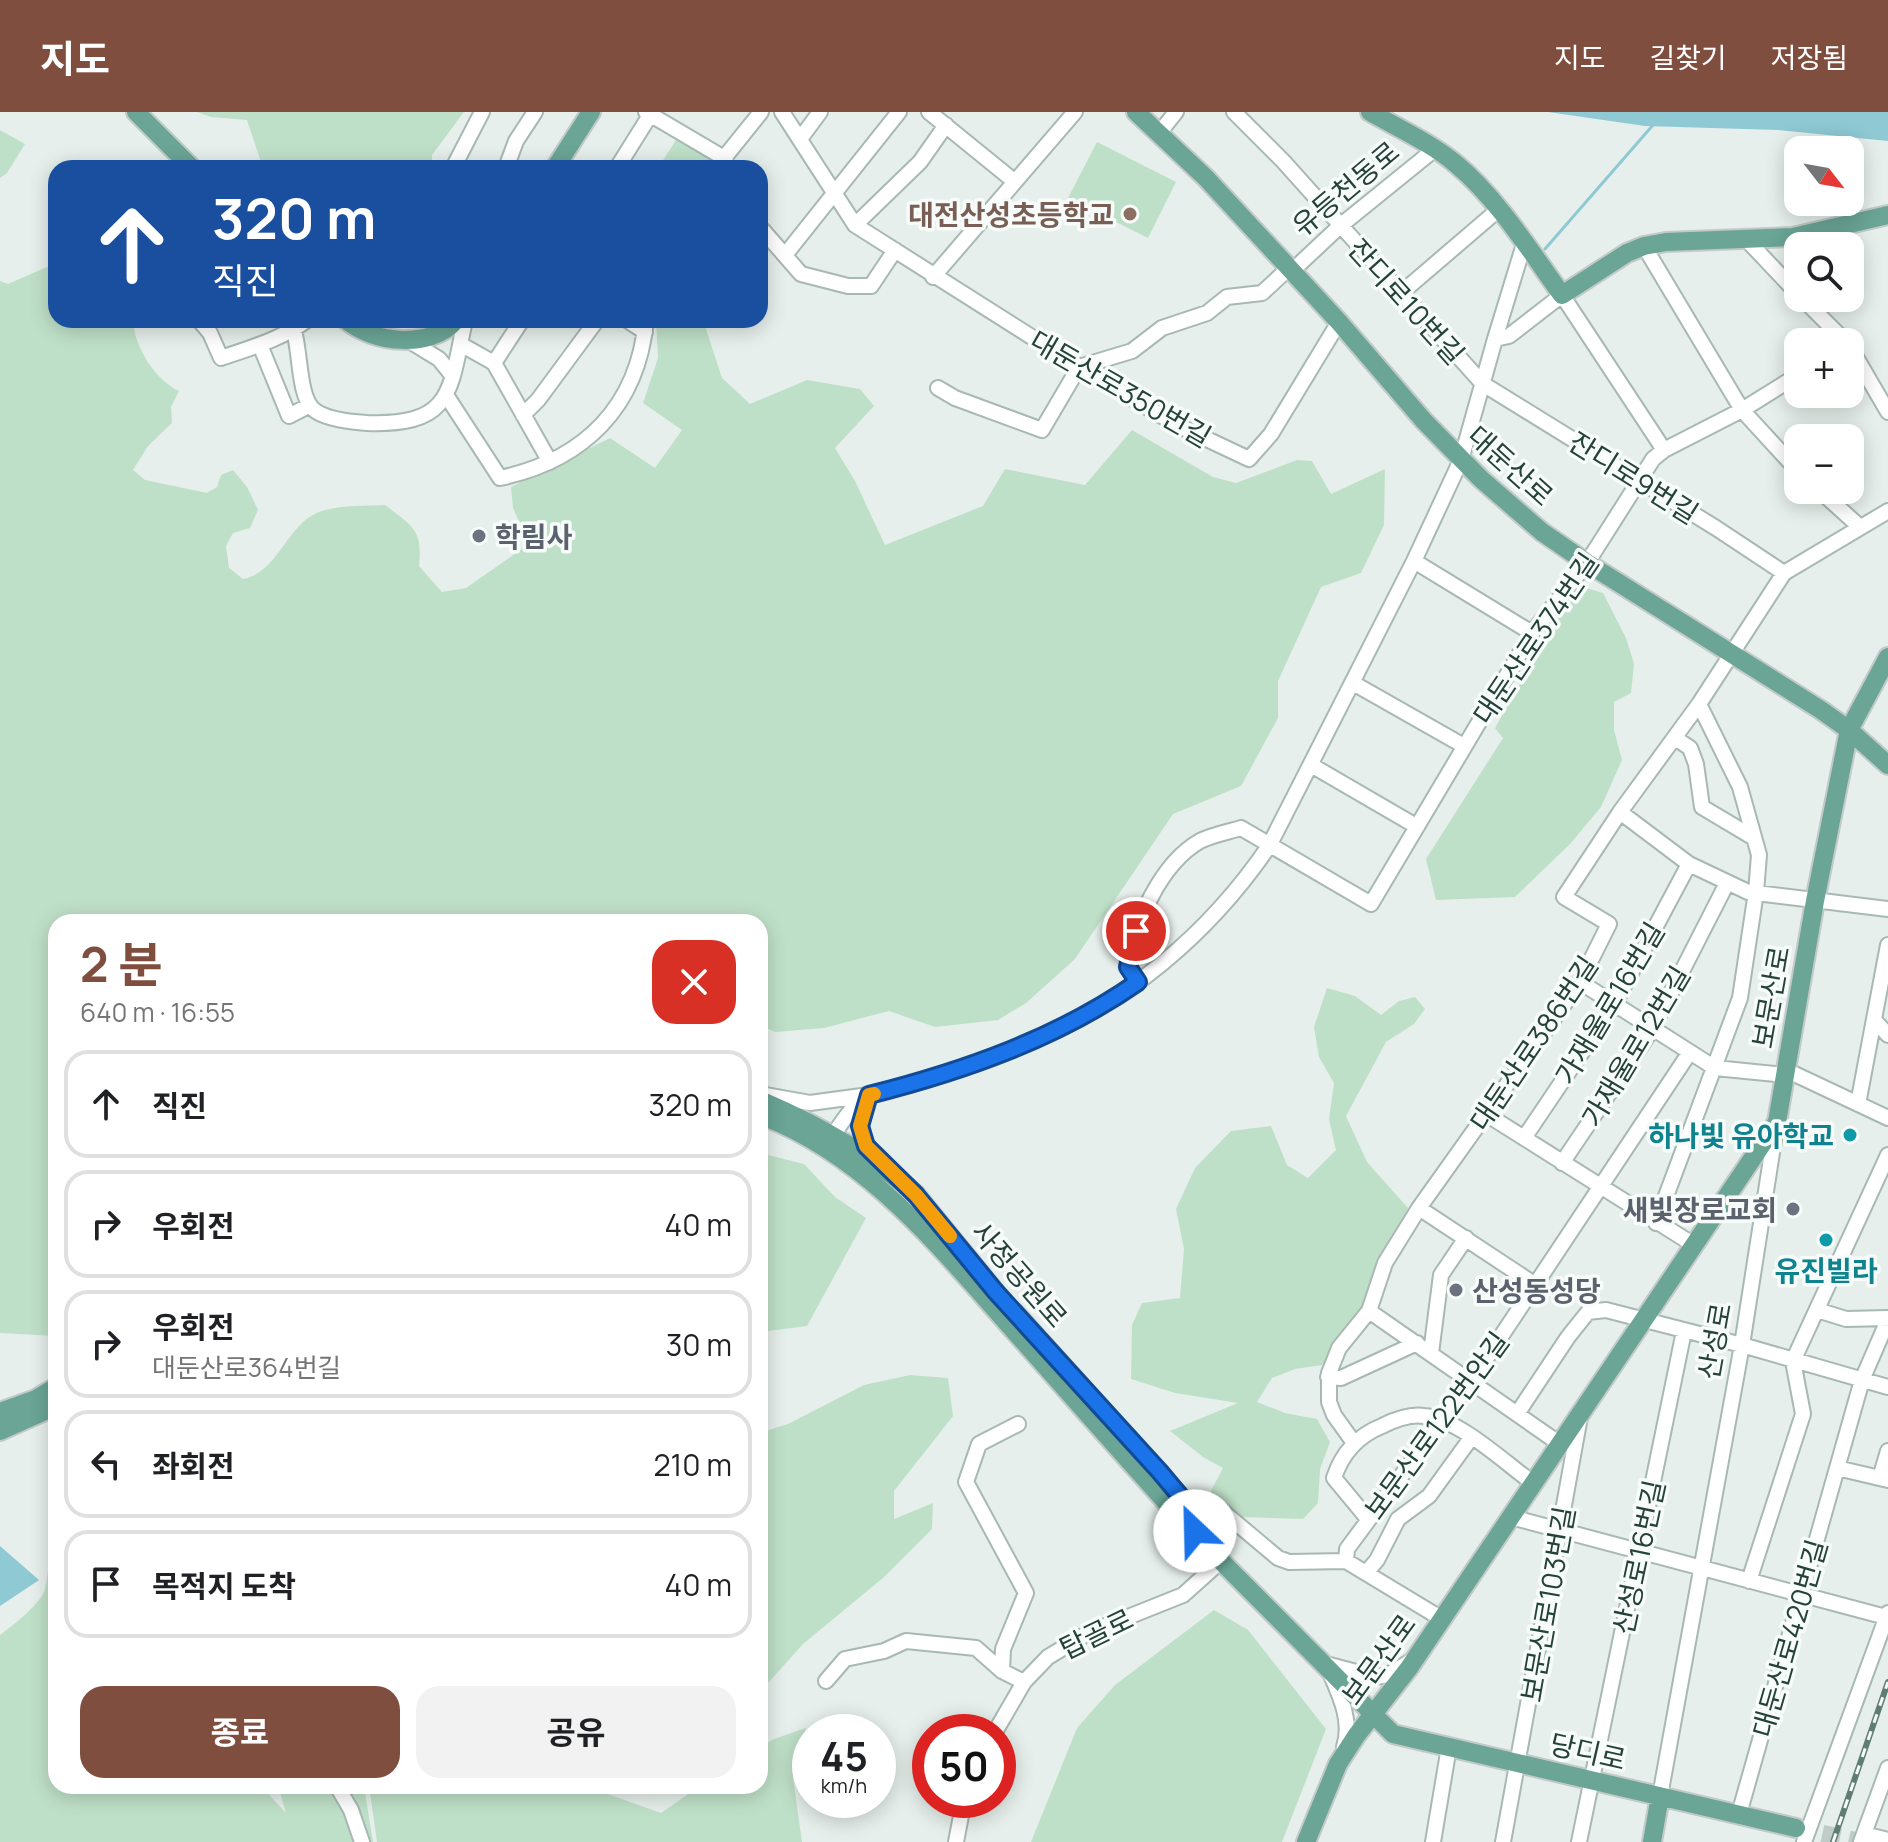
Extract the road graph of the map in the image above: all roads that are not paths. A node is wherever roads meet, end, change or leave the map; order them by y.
1 (136, 112) edge
2 (482, 112) edge
3 (535, 112) edge
4 (591, 112) edge
5 (761, 112) edge
6 (782, 112) edge
7 (820, 112) edge
8 (899, 112) edge
9 (929, 112) edge
10 (1075, 112) edge
11 (1136, 112) edge
12 (1176, 112) edge
13 (1234, 112) edge
14 (1370, 112) edge
15 (649, 113) edge
16 (946, 125) junction
17 (1160, 132) junction
18 (800, 139) junction
19 (1435, 149) junction
20 (184, 160) edge
21 (457, 160) edge
22 (509, 160) edge
23 (560, 160) edge
24 (622, 160) edge
25 (721, 160) edge
26 (728, 160) edge
27 (1014, 181) junction
28 (835, 194) junction
29 (1498, 210) junction
30 (1888, 215) edge
31 (855, 225) junction
32 (1340, 226) junction
33 (1815, 232) edge
34 (768, 236) edge
35 (1784, 237) edge
36 (1745, 238) junction
37 (1784, 241) edge
38 (1524, 244) junction
39 (1644, 246) junction
40 (895, 250) junction
41 (785, 255) junction
42 (1769, 265) junction
43 (1290, 269) junction
44 (933, 277) junction
45 (1784, 280) edge
46 (1400, 294) junction
47 (1562, 295) junction
48 (1816, 312) edge
49 (1339, 322) junction
50 (206, 328) edge
51 (289, 328) edge
52 (298, 328) edge
53 (358, 328) edge
54 (444, 328) edge
55 (464, 328) edge
56 (517, 328) edge
57 (591, 328) edge
58 (646, 328) edge
59 (1832, 328) edge
60 (1495, 339) junction
61 (408, 340) junction
62 (260, 345) junction
63 (462, 345) junction
64 (494, 363) junction
65 (1079, 367) junction
66 (1864, 371) edge
67 (452, 375) junction
68 (1483, 384) junction
69 (1784, 384) edge
70 (938, 388) dead end
71 (446, 395) junction
72 (310, 405) junction
73 (1742, 410) junction
74 (1888, 412) edge
75 (523, 415) junction
76 (1664, 450) junction
77 (1784, 456) edge
78 (1461, 460) junction
79 (550, 462) junction
80 (1638, 479) junction
81 (1835, 504) edge
82 (1888, 511) edge
83 (1860, 527) junction
84 (1414, 561) junction
85 (1587, 563) junction
86 (1784, 573) junction
87 (1532, 633) junction
88 (1733, 654) junction
89 (1888, 657) edge
90 (1353, 683) junction
91 (1699, 704) junction
92 (1849, 730) junction
93 (1675, 738) junction
94 (1464, 746) junction
95 (1311, 765) junction
96 (1888, 765) edge
97 (1620, 812) junction
98 (1416, 826) junction
99 (1754, 838) junction
100 (1269, 846) junction
101 (1689, 864) junction
102 (1727, 883) junction
103 (1756, 892) junction
104 (1815, 901) junction
105 (1888, 909) edge
106 (1888, 945) edge
107 (1886, 971) edge
108 (1138, 982) junction
109 (1580, 982) junction
110 (1615, 1003) junction
111 (1874, 1020) junction
112 (1653, 1028) junction
113 (1888, 1035) edge
114 (1690, 1052) junction
115 (1715, 1068) junction
116 (1786, 1073) junction
117 (869, 1095) junction
118 (768, 1098) edge
119 (768, 1102) edge
120 (1858, 1104) junction
121 (1486, 1114) junction
122 (768, 1118) edge
123 (1888, 1118) edge
124 (1777, 1122) junction
125 (1524, 1138) junction
126 (829, 1141) junction
127 (1888, 1155) edge
128 (1562, 1163) junction
129 (901, 1181) junction
130 (1600, 1186) junction
131 (1419, 1208) junction
132 (1656, 1223) junction
133 (1466, 1238) junction
134 (1694, 1245) junction
135 (1534, 1284) junction
136 (1817, 1310) junction
137 (1369, 1311) junction
138 (1644, 1319) junction
139 (1888, 1319) edge
140 (1684, 1331) junction
141 (1417, 1343) junction
142 (1742, 1345) junction
143 (1431, 1353) junction
144 (1793, 1361) junction
145 (1328, 1377) junction
146 (1862, 1380) junction
147 (1470, 1383) junction
148 (1888, 1387) edge
149 (48, 1392) edge
150 (48, 1410) edge
151 (0, 1412) edge
152 (1581, 1413) junction
153 (1517, 1414) junction
154 (1444, 1420) junction
155 (1018, 1424) dead end
156 (0, 1431) edge
157 (1471, 1438) junction
158 (1354, 1443) junction
159 (1560, 1444) junction
160 (1888, 1451) edge
161 (1837, 1468) junction
162 (1884, 1479) edge
163 (1533, 1483) junction
164 (1511, 1517) junction
165 (1368, 1519) junction
166 (1561, 1530) junction
167 (1195, 1531) junction
168 (1639, 1551) junction
169 (1221, 1561) junction
170 (1346, 1561) junction
171 (1701, 1568) junction
172 (1366, 1573) junction
173 (1749, 1581) junction
174 (1802, 1595) junction
175 (1887, 1615) edge
176 (1442, 1619) junction
177 (1415, 1659) junction
178 (1326, 1664) junction
179 (1002, 1671) junction
180 (826, 1681) dead end
181 (1024, 1682) junction
182 (1005, 1714) edge
183 (1373, 1715) junction
184 (1449, 1747) junction
185 (1518, 1763) junction
186 (1338, 1764) junction
187 (1888, 1768) edge
188 (1592, 1780) junction
189 (342, 1794) edge
190 (1660, 1796) junction
191 (1681, 1801) junction
192 (1741, 1807) junction
193 (961, 1818) edge
194 (1804, 1833) edge
195 (1862, 1839) edge
196 (1888, 1840) edge
197 (362, 1842) edge
198 (956, 1842) edge
199 (1306, 1842) edge
200 (1433, 1842) edge
201 (1503, 1842) edge
202 (1579, 1842) edge
203 (1652, 1842) edge

1 - 20 main road
2 - 21 street
3 - 22 street
4 - 23 main road
5 - 26 street
6 - 18 street, 대둔산로350번길
7 - 18 street
8 - 28 street
9 - 16 street
10 - 27 street
11 - 17 main road, 대둔산로
12 - 17 street
13 - 32 street, 잔디로10번길
14 - 19 main road, 유등천동로
15 - 24 street
15 - 25 street
16 - 27 street
16 - 31 street
17 - 43 main road, 대둔산로
18 - 28 street, 대둔산로350번길
19 - 29 main road, 유등천동로
19 - 32 street, 유등천동로
27 - 44 street
28 - 31 street, 대둔산로350번길
28 - 41 street
29 - 38 main road, 유등천동로
29 - 46 street
30 - 33 main road
31 - 40 street, 대둔산로350번길
32 - 43 street, 유등천동로
32 - 46 street, 잔디로10번길
34 - 41 street
35 - 36 main road
36 - 39 main road
36 - 42 street
37 - 42 street
38 - 47 main road, 유등천동로
38 - 60 street
39 - 47 main road
39 - 73 street
40 - 41 street
40 - 44 street, 대둔산로350번길
42 - 45 street
43 - 49 main road, 대둔산로
43 - 65 street, 유등천동로
44 - 65 street, 대둔산로350번길
46 - 68 street, 잔디로10번길
47 - 60 street
47 - 76 street
48 - 59 street
49 - 65 street, 대둔산로350번길
49 - 78 main road, 대둔산로
50 - 62 street
51 - 62 street
52 - 72 street
53 - 61 main road
54 - 61 main road
55 - 63 street
56 - 64 street
57 - 75 street
58 - 79 street
60 - 68 street
61 - 67 street
62 - 72 street
63 - 64 street
63 - 67 street
64 - 75 street
65 - 70 street
66 - 74 street
67 - 71 street
68 - 78 street
68 - 80 street, 잔디로9번길
69 - 73 street, 대둔산로374번길
71 - 72 street
71 - 79 street
73 - 76 street, 대둔산로374번길
73 - 77 street
75 - 79 street
76 - 80 street, 대둔산로374번길
78 - 84 street
78 - 85 main road, 대둔산로
80 - 85 street, 대둔산로374번길
80 - 86 street, 잔디로9번길
81 - 83 street
82 - 83 street
83 - 86 street
84 - 87 street
84 - 90 street
85 - 87 street, 대둔산로374번길
85 - 88 main road, 대둔산로
86 - 88 street, 대둔산로386번길
87 - 94 street, 대둔산로374번길
88 - 91 street, 대둔산로386번길
88 - 92 main road, 대둔산로
89 - 92 main road, 보문산로
90 - 94 street
90 - 95 street
91 - 93 street, 대둔산로386번길
91 - 99 street
92 - 96 main road, 대둔산로
92 - 104 main road, 보문산로
93 - 97 street, 대둔산로386번길
93 - 99 street
94 - 98 street, 대둔산로374번길
95 - 98 street
95 - 100 street
97 - 101 street
97 - 109 street, 대둔산로386번길
98 - 100 street, 대둔산로374번길
99 - 103 street
100 - 108 street
100 - 108 street
101 - 102 street
101 - 110 street, 가재울로16번길
102 - 103 street
102 - 112 street, 가재울로12번길
103 - 104 street
103 - 115 street
104 - 105 street
104 - 116 main road, 보문산로
106 - 107 street
107 - 111 street
108 - 117 street
109 - 110 street
109 - 121 street, 대둔산로386번길
110 - 112 street
110 - 125 street, 가재울로16번길
111 - 113 street
111 - 120 street
112 - 114 street
112 - 128 street, 가재울로12번길
114 - 115 street
114 - 130 street, 보문산로122번안길
115 - 116 street
115 - 132 street
116 - 120 street
116 - 124 main road, 보문산로
117 - 118 street
117 - 126 street
117 - 129 street
119 - 126 main road, 사정공원로
120 - 123 street
121 - 125 street
121 - 131 street, 대둔산로386번길
122 - 126 main road, 사정공원로
124 - 134 main road, 보문산로
124 - 142 street, 산성로
125 - 128 street
126 - 129 main road, 사정공원로
126 - 167 main road, 사정공원로
127 - 136 street
128 - 130 street
129 - 167 main road, 사정공원로
130 - 132 street
130 - 135 street, 보문산로122번안길
131 - 133 street
131 - 137 street, 대둔산로386번길
132 - 134 street
133 - 135 street
133 - 143 street
134 - 138 main road, 보문산로
135 - 147 street, 보문산로122번안길
136 - 139 street
136 - 144 street
137 - 141 street
137 - 145 street, 대둔산로386번길
138 - 140 street
138 - 152 main road, 보문산로
138 - 153 street
139 - 146 street, 대둔산로420번길
140 - 142 street
140 - 168 street, 산성로16번길
141 - 143 street
141 - 145 street
142 - 144 street
142 - 171 street, 산성로
143 - 147 street
144 - 146 street
144 - 173 street
145 - 158 street
146 - 148 street
146 - 161 street, 대둔산로420번길
147 - 153 street
147 - 154 street, 보문산로122번안길
149 - 151 main road
150 - 156 main road
152 - 159 main road, 보문산로
152 - 166 street, 보문산로103번길
153 - 159 street
154 - 157 street
154 - 158 street
154 - 165 street, 보문산로122번안길
155 - 179 street
157 - 163 street
157 - 172 street
158 - 165 street
159 - 163 main road, 보문산로
160 - 162 street
161 - 162 street
161 - 174 street, 대둔산로420번길
163 - 164 main road, 보문산로
164 - 166 street
164 - 176 main road, 보문산로
165 - 170 street, 보문산로122번안길
166 - 168 street
166 - 185 street, 보문산로103번길
167 - 169 main road, 사정공원로
167 - 170 street
168 - 171 street
168 - 188 street, 산성로16번길
169 - 178 main road, 사정공원로
169 - 181 street, 탑골로
170 - 172 street
171 - 173 street
171 - 190 street, 산성로
172 - 176 street
173 - 174 street
174 - 175 street
174 - 192 street, 대둔산로420번길
175 - 194 street
176 - 177 main road, 보문산로
177 - 178 street
177 - 183 main road, 보문산로
178 - 183 main road, 사정공원로
178 - 186 street
179 - 180 street
179 - 181 street
181 - 182 street, 탑골로
183 - 184 main road, 당디로
183 - 186 main road, 보문산로
184 - 185 main road, 당디로
184 - 200 street
185 - 188 main road, 당디로
185 - 201 street, 보문산로103번길
186 - 199 main road, 보문산로
187 - 195 street
188 - 190 main road, 당디로
188 - 202 street, 산성로16번길
189 - 197 street
190 - 191 main road, 당디로
190 - 203 main road, 산성로
191 - 192 street
191 - 194 main road, 당디로
192 - 194 street
193 - 198 street
195 - 196 street

